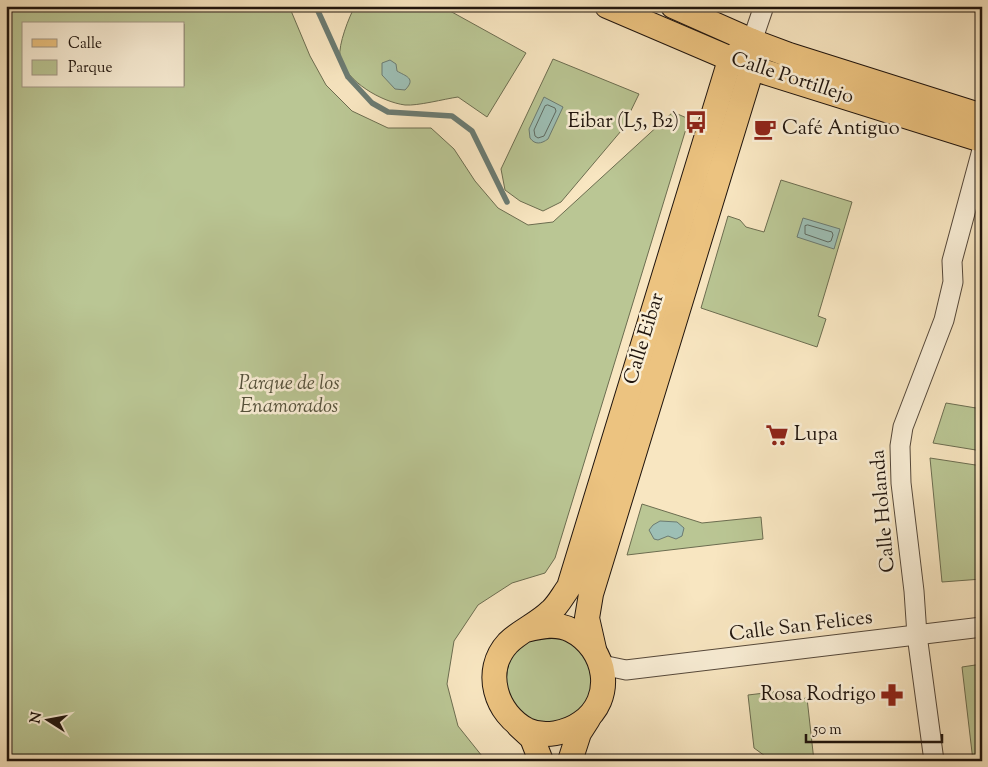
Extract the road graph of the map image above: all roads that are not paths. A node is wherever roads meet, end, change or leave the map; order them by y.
1 (607, 6) edge
2 (673, 6) edge
3 (764, 6) edge
4 (752, 41) junction
5 (730, 60) junction
6 (752, 68) junction
7 (982, 116) edge
8 (982, 140) edge
9 (982, 150) edge
10 (982, 627) edge
11 (526, 630) junction
12 (917, 635) junction
13 (600, 667) junction
14 (588, 718) junction
15 (512, 720) junction
16 (541, 761) edge
17 (570, 761) edge
18 (934, 761) edge

1 - 5 main road, Calle Portillejo
2 - 4 main road, Calle Portillejo
3 - 4 street, Calle Eibar
4 - 5 main road
4 - 6 main road, Calle Eibar
4 - 7 main road, Calle Portillejo
5 - 6 main road, Calle Portillejo
5 - 11 main road, Calle Eibar
6 - 8 main road, Calle Portillejo
6 - 13 main road, Calle Eibar
9 - 12 street, Calle Holanda
10 - 12 street, Calle San Felices
11 - 13 main road
11 - 15 main road
12 - 13 street, Calle San Felices
12 - 18 street, Calle Holanda
13 - 14 main road
14 - 15 main road
14 - 17 main road
15 - 16 main road

